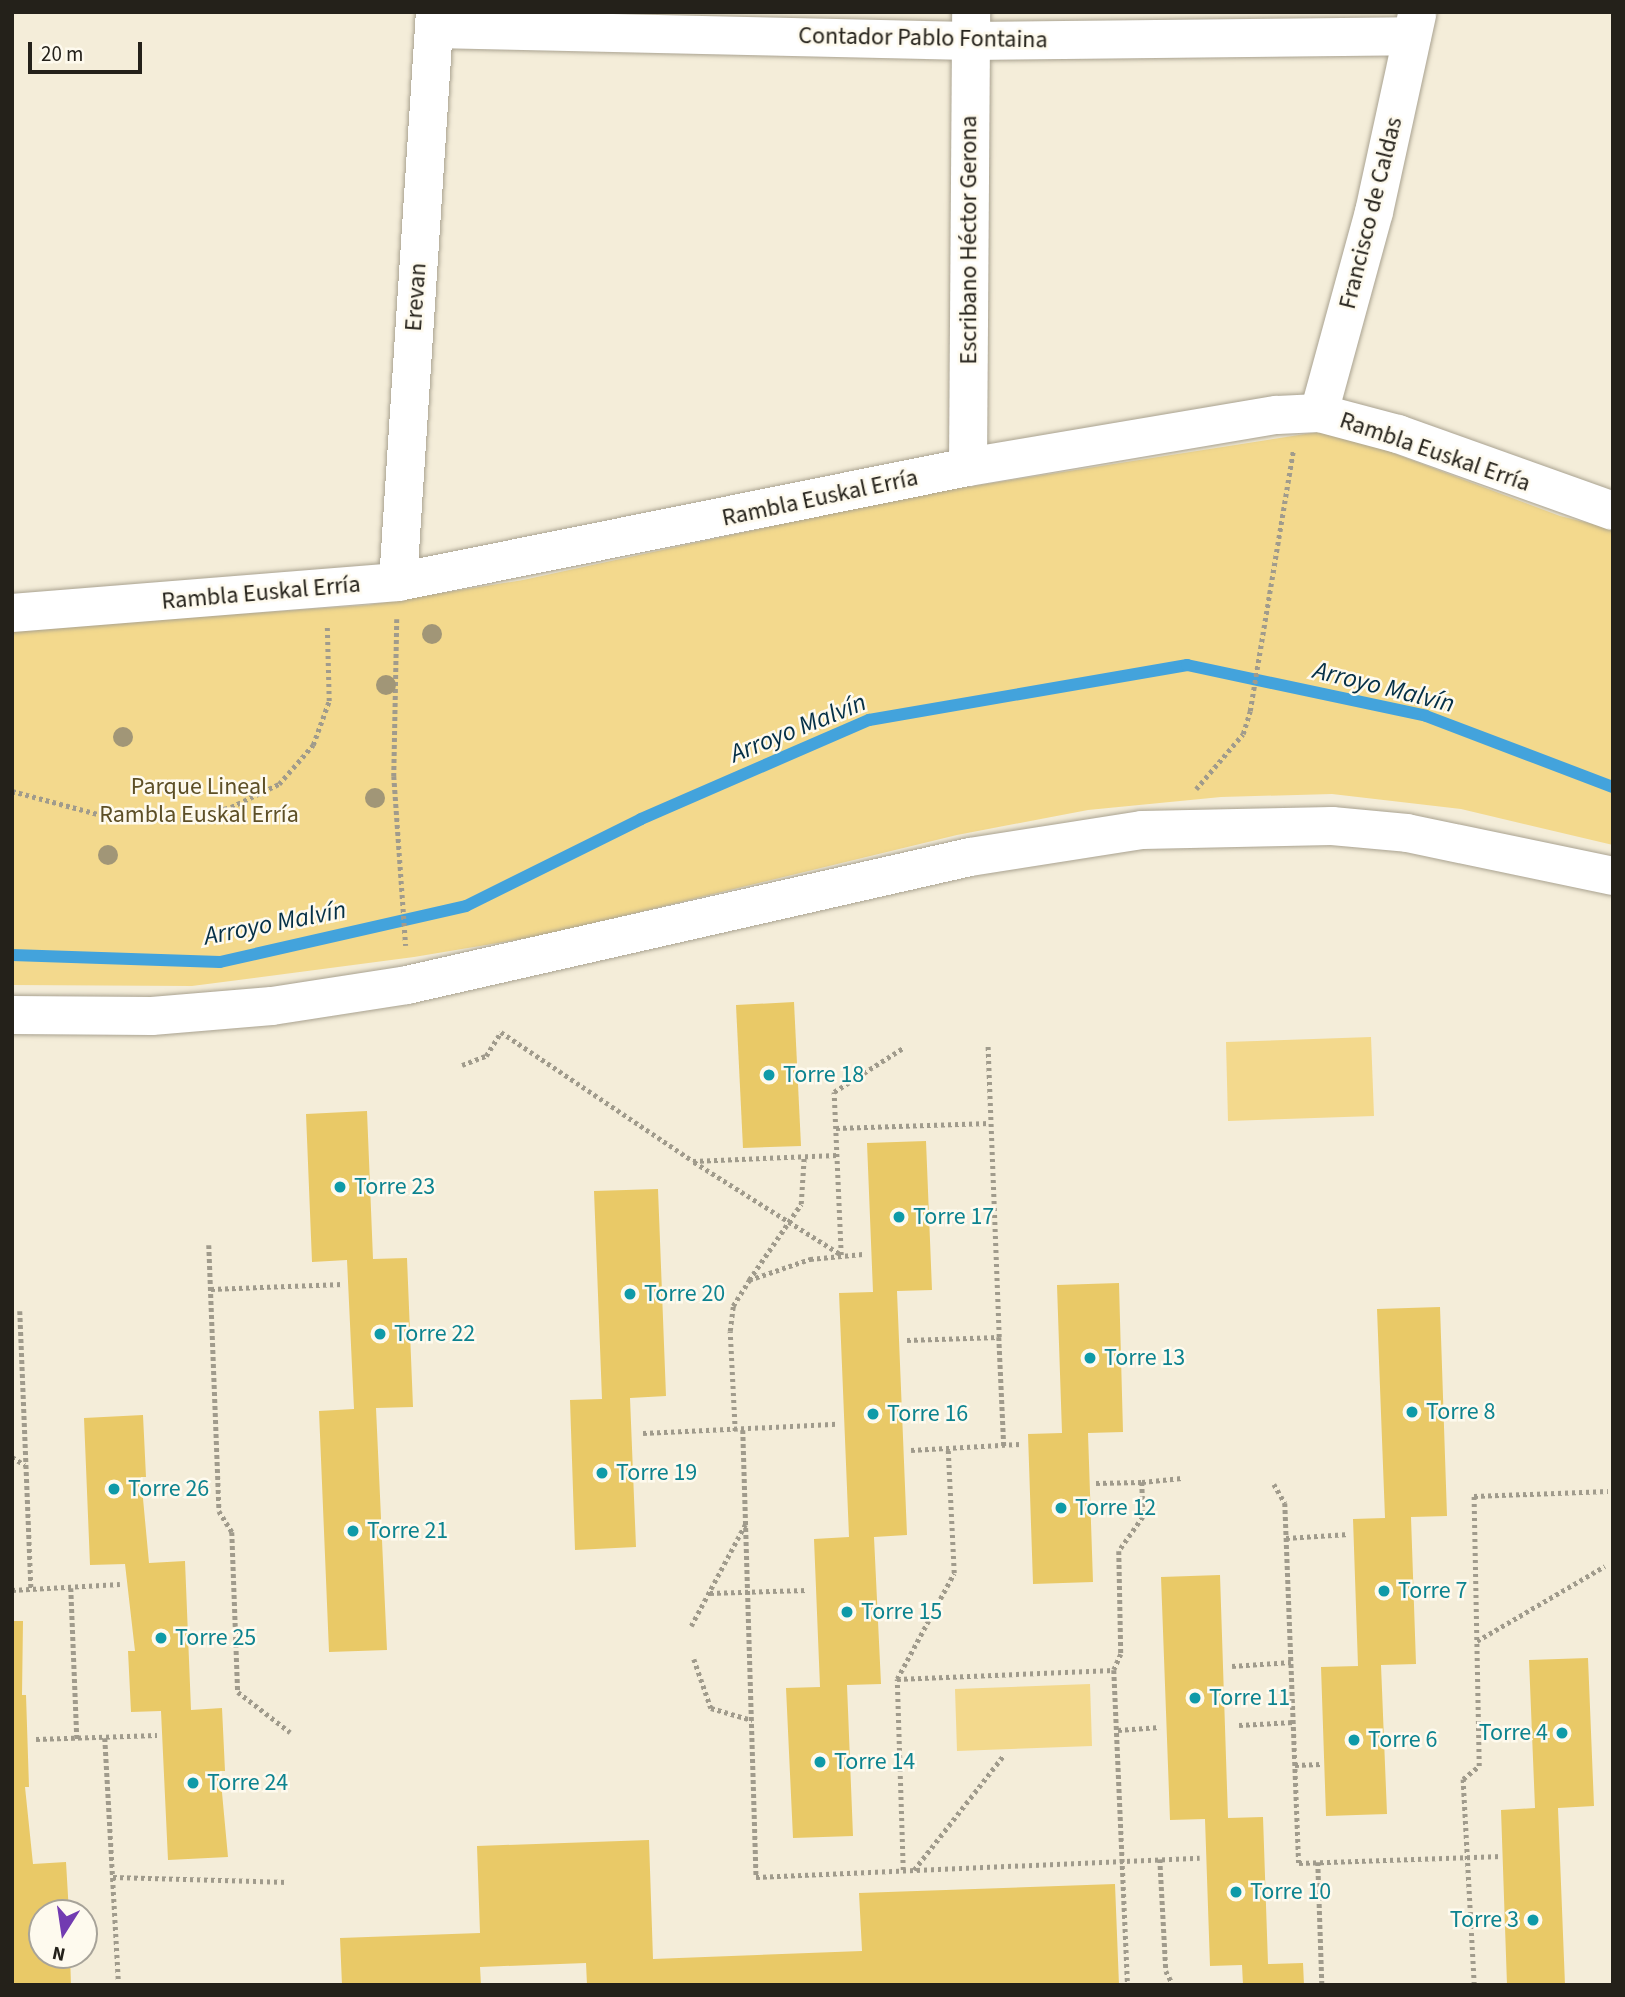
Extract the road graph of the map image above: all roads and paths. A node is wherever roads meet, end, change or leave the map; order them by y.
1 (434, 20) edge
2 (1415, 24) edge
3 (970, 26) edge
4 (1319, 413) junction
5 (968, 467) junction
6 (1613, 511) edge
7 (398, 582) junction
8 (326, 588) junction
9 (12, 613) edge
10 (12, 791) edge
11 (1142, 830) junction
12 (1613, 877) edge
13 (406, 934) dead end
14 (12, 1015) edge
15 (988, 1045) dead end
16 (903, 1048) dead end
17 (462, 1065) dead end
18 (990, 1123) junction
19 (836, 1128) junction
20 (837, 1155) junction
21 (804, 1156) junction
22 (693, 1161) junction
23 (790, 1225) junction
24 (209, 1245) dead end
25 (863, 1254) dead end
26 (841, 1255) junction
27 (749, 1280) junction
28 (343, 1284) dead end
29 (211, 1289) junction
30 (20, 1311) dead end
31 (999, 1338) junction
32 (907, 1340) dead end
33 (21, 1343) junction
34 (12, 1344) edge
35 (837, 1424) dead end
36 (743, 1430) junction
37 (735, 1431) junction
38 (643, 1433) dead end
39 (1020, 1444) dead end
40 (1004, 1446) junction
41 (911, 1450) dead end
42 (948, 1450) junction
43 (12, 1457) edge
44 (26, 1465) junction
45 (1182, 1478) dead end
46 (1142, 1482) junction
47 (1096, 1483) dead end
48 (1274, 1484) dead end
49 (1608, 1491) dead end
50 (746, 1524) junction
51 (1349, 1534) dead end
52 (1286, 1538) junction
53 (1605, 1566) dead end
54 (120, 1584) dead end
55 (71, 1588) junction
56 (12, 1590) edge
57 (31, 1590) junction
58 (807, 1590) dead end
59 (710, 1593) junction
60 (748, 1593) junction
61 (691, 1626) dead end
62 (1476, 1641) junction
63 (694, 1659) dead end
64 (1291, 1662) junction
65 (1232, 1667) dead end
66 (1114, 1670) junction
67 (897, 1679) junction
68 (752, 1720) junction
69 (1294, 1722) junction
70 (1239, 1725) dead end
71 (1160, 1727) dead end
72 (1118, 1730) junction
73 (290, 1732) dead end
74 (157, 1735) dead end
75 (105, 1738) junction
76 (36, 1739) dead end
77 (77, 1739) junction
78 (1003, 1756) dead end
79 (1321, 1763) dead end
80 (1296, 1765) junction
81 (1502, 1856) dead end
82 (1467, 1857) junction
83 (1200, 1858) dead end
84 (1160, 1859) junction
85 (1125, 1861) junction
86 (1318, 1863) junction
87 (903, 1870) junction
88 (914, 1870) junction
89 (113, 1877) junction
90 (288, 1882) dead end
91 (119, 1985) edge
92 (1128, 1985) edge
93 (1173, 1985) edge
94 (1322, 1985) edge
95 (1474, 1985) edge

1 - 3 street, Contador Pablo Fontaina
1 - 7 street, Erevan
2 - 3 street, Contador Pablo Fontaina
2 - 4 street, Francisco de Caldas
3 - 5 street, Escribano Héctor Gerona
4 - 5 street, Rambla Euskal Erría
4 - 6 street, Rambla Euskal Erría
4 - 11 path
5 - 7 street, Rambla Euskal Erría
7 - 8 street, Rambla Euskal Erría
7 - 13 path
8 - 9 street, Rambla Euskal Erría
8 - 10 path
11 - 12 street
11 - 14 street
15 - 18 path
16 - 19 path
17 - 22 path
18 - 19 path
18 - 31 path
19 - 20 path
20 - 21 path
20 - 26 path
21 - 22 path
21 - 23 path
22 - 23 path
23 - 26 path
23 - 27 path
24 - 29 path
25 - 26 path
26 - 27 path
27 - 37 path
28 - 29 path
29 - 73 path
30 - 33 path
31 - 32 path
31 - 40 path
33 - 34 path
33 - 44 path
35 - 36 path
36 - 37 path
36 - 50 path
37 - 38 path
39 - 40 path
40 - 42 path
41 - 42 path
42 - 67 path
43 - 44 path
44 - 57 path
45 - 46 path
46 - 47 path
46 - 66 path
48 - 52 path
49 - 62 path
50 - 59 path
50 - 60 path
51 - 52 path
52 - 64 path
53 - 62 path
54 - 55 path
55 - 57 path
55 - 77 path
56 - 57 path
58 - 60 path
59 - 60 path
59 - 61 path
60 - 68 path
62 - 82 path
63 - 68 path
64 - 65 path
64 - 69 path
66 - 67 path
66 - 72 path
67 - 87 path
68 - 87 path
69 - 70 path
69 - 80 path
71 - 72 path
72 - 85 path
74 - 75 path
75 - 77 path
75 - 89 path
76 - 77 path
78 - 88 path
79 - 80 path
80 - 86 path
81 - 82 path
82 - 86 path
82 - 95 path
83 - 84 path
84 - 85 path
84 - 93 path
85 - 88 path
85 - 92 path
86 - 94 path
87 - 88 path
89 - 90 path
89 - 91 path

